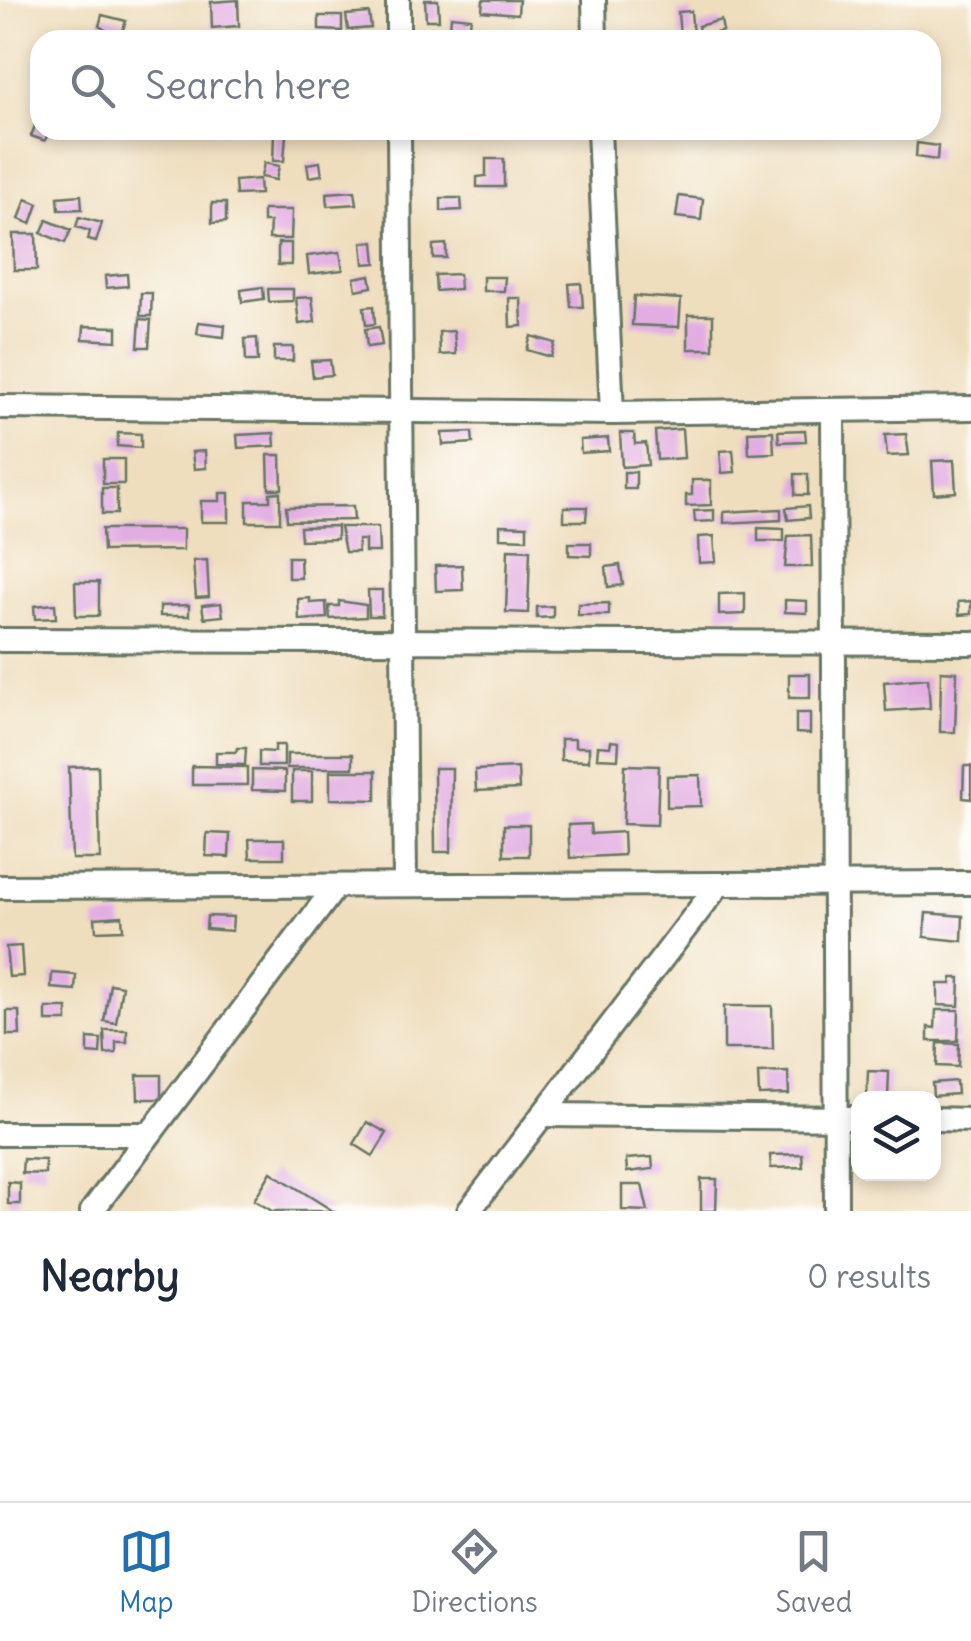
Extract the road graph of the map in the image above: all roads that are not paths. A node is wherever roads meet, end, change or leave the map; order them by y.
1 (398, 0) edge
2 (594, 0) edge
3 (398, 30) edge
4 (596, 30) edge
5 (399, 140) edge
6 (600, 140) edge
7 (0, 407) edge
8 (401, 408) junction
9 (971, 408) edge
10 (833, 410) junction
11 (612, 413) junction
12 (0, 640) edge
13 (404, 642) junction
14 (834, 643) junction
15 (971, 643) edge
16 (971, 883) edge
17 (719, 884) junction
18 (835, 884) junction
19 (405, 885) junction
20 (336, 886) junction
21 (0, 887) edge
22 (542, 1115) junction
23 (847, 1118) edge
24 (941, 1119) edge
25 (971, 1120) edge
26 (0, 1134) edge
27 (149, 1134) junction
28 (92, 1211) edge
29 (469, 1211) edge
30 (836, 1211) edge

1 - 3 street
2 - 4 street
5 - 8 street
6 - 11 street
7 - 8 street
8 - 11 street
8 - 13 street
9 - 10 street
10 - 11 street
10 - 14 street
12 - 13 street
13 - 14 street
13 - 19 street
14 - 15 street
14 - 18 street
16 - 18 street
17 - 18 street
17 - 19 street
17 - 22 street
18 - 23 street
19 - 20 street
20 - 21 street
20 - 27 street
22 - 23 street
22 - 29 street
23 - 30 street
24 - 25 street
26 - 27 street
27 - 28 street

